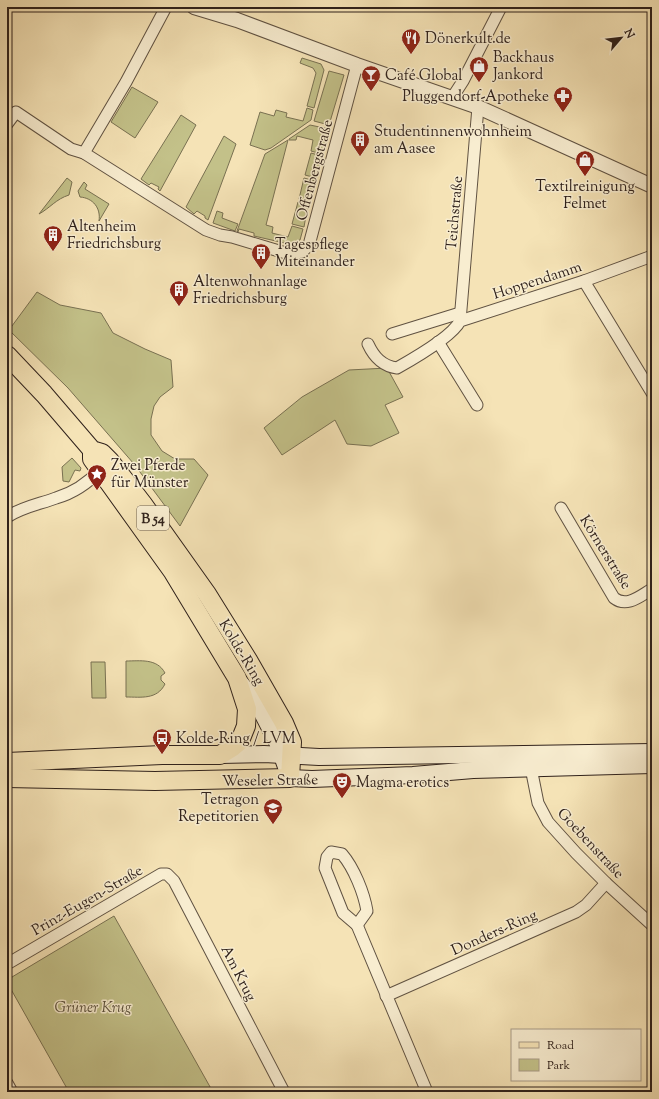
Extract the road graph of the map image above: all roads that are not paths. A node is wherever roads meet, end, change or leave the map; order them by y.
1 (166, 7) edge
2 (194, 7) edge
3 (501, 7) edge
4 (357, 66) junction
5 (452, 98) junction
6 (478, 107) junction
7 (7, 124) edge
8 (84, 153) junction
9 (652, 186) edge
10 (652, 256) edge
11 (584, 280) junction
12 (460, 317) junction
13 (392, 334) dead end
14 (438, 342) junction
15 (368, 344) dead end
16 (7, 355) edge
17 (652, 393) edge
18 (478, 405) dead end
19 (92, 450) junction
20 (100, 470) junction
21 (560, 508) dead end
22 (7, 517) edge
23 (652, 588) edge
24 (237, 678) junction
25 (652, 752) edge
26 (220, 755) junction
27 (287, 755) junction
28 (7, 762) edge
29 (652, 765) edge
30 (531, 768) junction
31 (7, 778) edge
32 (290, 778) junction
33 (161, 874) joint
34 (606, 883) junction
35 (357, 925) junction
36 (652, 925) edge
37 (7, 964) edge
38 (386, 996) junction
39 (7, 1082) edge
40 (12, 1092) edge
41 (284, 1092) edge
42 (427, 1092) edge

1 - 8 street
2 - 4 street
3 - 5 street
4 - 5 street
4 - 8 street, Offenbergstraße
5 - 6 street
6 - 9 street
6 - 12 street, Teichstraße
7 - 8 street, Offenbergstraße
10 - 11 street, Hoppendamm
11 - 12 street, Hoppendamm
11 - 17 street
12 - 13 street, Hoppendamm
12 - 14 street, Hoppendamm
14 - 15 street, Hoppendamm
14 - 18 street
16 - 19 main road, Kolde-Ring / B 54
19 - 20 main road, Kolde-Ring / B 54
19 - 27 main road, Kolde-Ring / B 54
20 - 22 street
20 - 24 main road, Kolde-Ring / B 54
21 - 23 street, Körnerstraße
24 - 26 main road, Kolde-Ring / B 54
24 - 27 main road, Kolde-Ring / B 54
25 - 27 main road, Weseler Straße
26 - 27 main road, Weseler Straße
26 - 28 main road, Weseler Straße
27 - 32 main road, Kolde-Ring / B 54
29 - 30 main road, Weseler Straße
30 - 32 main road, Weseler Straße
30 - 34 street, Goebenstraße
31 - 32 main road, Weseler Straße
33 - 37 street, Prinz-Eugen-Straße
33 - 41 street, Am Krug
34 - 36 street, Goebenstraße
34 - 38 street, Donders-Ring
35 - 35 street
35 - 38 street
38 - 42 street
39 - 40 street

